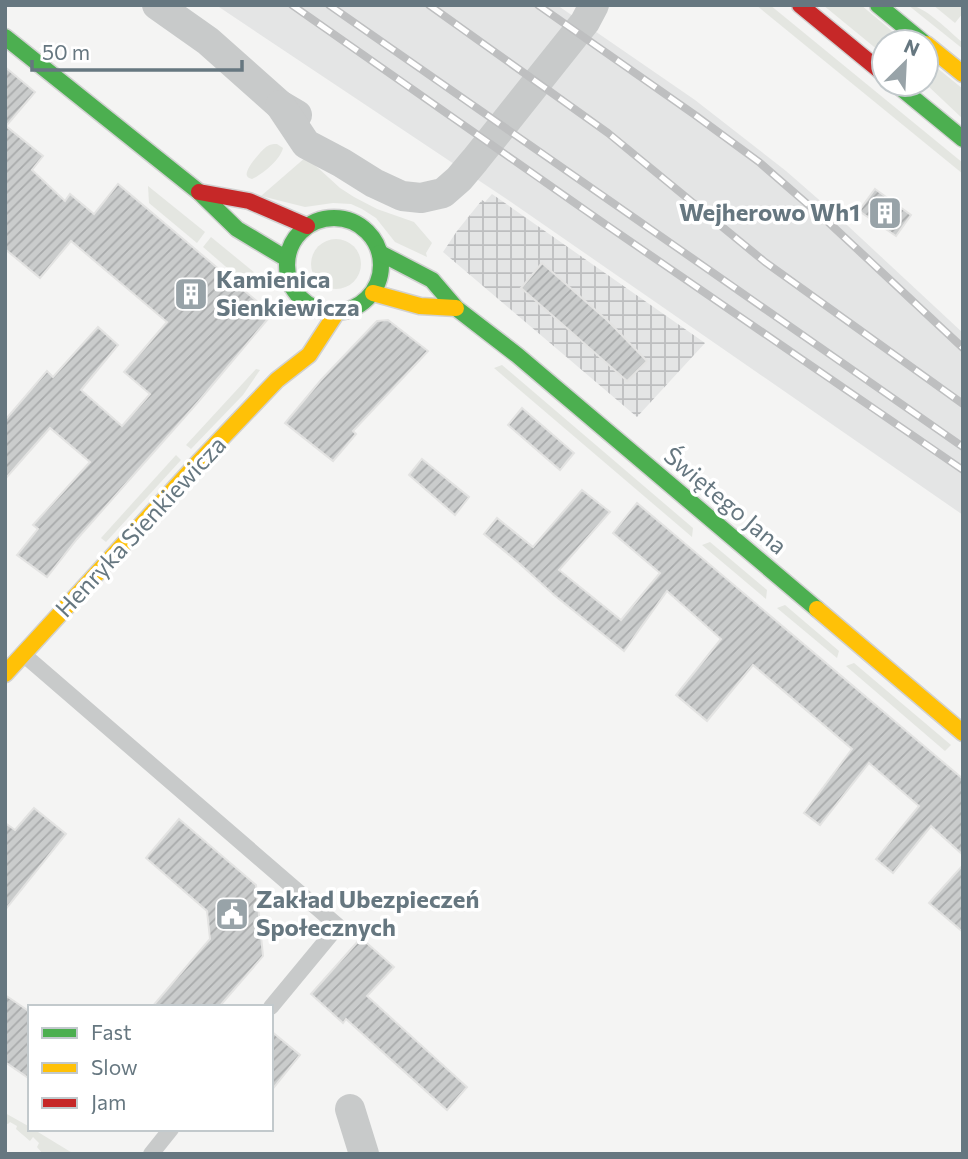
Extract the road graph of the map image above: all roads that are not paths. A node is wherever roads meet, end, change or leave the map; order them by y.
1 (157, 5) edge
2 (594, 5) edge
3 (800, 5) edge
4 (878, 5) edge
5 (906, 28) edge
6 (5, 37) edge
7 (940, 55) edge
8 (870, 62) edge
9 (963, 74) edge
10 (913, 98) edge
11 (963, 139) edge
12 (199, 192) junction
13 (307, 226) junction
14 (380, 253) junction
15 (287, 259) junction
16 (373, 293) junction
17 (456, 308) junction
18 (337, 312) junction
19 (284, 356) dead end
20 (277, 380) junction
21 (23, 654) junction
22 (5, 674) edge
23 (963, 733) edge
24 (273, 1005) edge
25 (350, 1109) dead end
26 (169, 1131) edge
27 (151, 1154) edge
28 (364, 1154) edge

1 - 2 street
3 - 8 street
4 - 5 street
6 - 12 street
7 - 9 street
10 - 11 street
12 - 13 street
12 - 15 street
13 - 14 street
13 - 15 street
14 - 16 street
14 - 17 street, Świętego Jana
15 - 18 street
16 - 17 street
16 - 18 street
17 - 23 street, Świętego Jana
18 - 20 street, Henryka Sienkiewicza
19 - 20 street, Henryka Sienkiewicza
20 - 21 street, Henryka Sienkiewicza
21 - 22 street, Henryka Sienkiewicza
21 - 24 lane
25 - 28 street
26 - 27 lane

